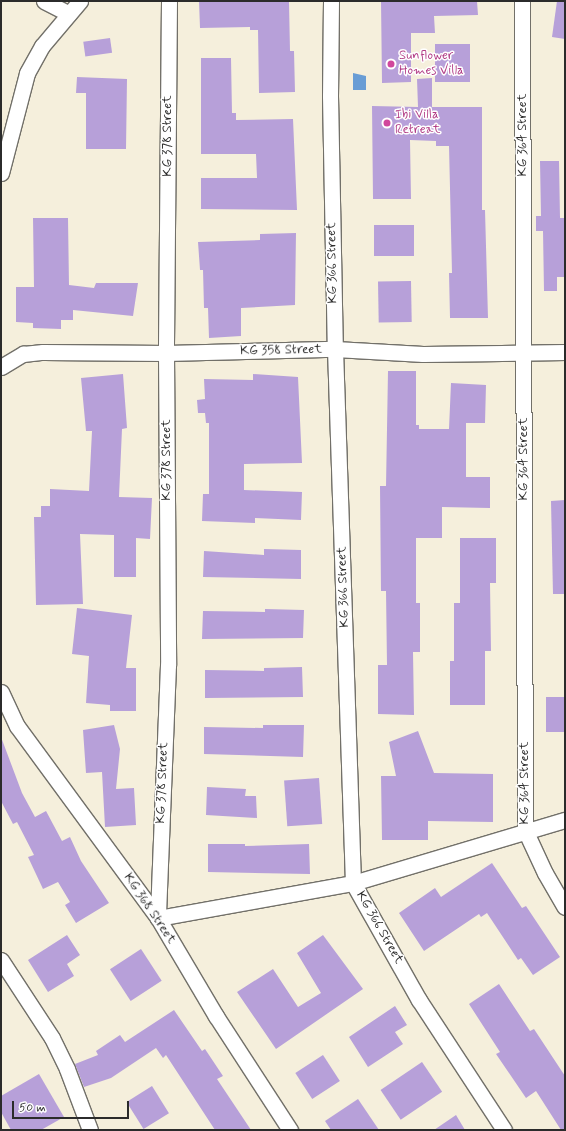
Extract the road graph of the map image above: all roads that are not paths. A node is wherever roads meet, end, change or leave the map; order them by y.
1 (44, 1) edge
2 (80, 1) edge
3 (169, 1) edge
4 (332, 1) edge
5 (522, 1) edge
6 (69, 14) junction
7 (1, 173) edge
8 (335, 349) junction
9 (524, 351) junction
10 (565, 352) edge
11 (166, 353) junction
12 (1, 367) edge
13 (1, 692) edge
14 (565, 820) edge
15 (525, 830) junction
16 (353, 883) junction
17 (565, 907) edge
18 (158, 918) junction
19 (1, 960) edge
20 (90, 1130) edge
21 (290, 1130) edge
22 (504, 1130) edge

1 - 6 street
2 - 6 street
3 - 11 street, KG 378 Street
4 - 8 street, KG 366 Street
5 - 9 street, KG 364 Street
6 - 7 street
8 - 9 street, KG 358 Street
8 - 11 street, KG 358 Street
8 - 16 street, KG 366 Street
9 - 10 street, KG 358 Street
9 - 15 street, KG 364 Street
11 - 12 street, KG 358 Street
11 - 18 street, KG 378 Street
13 - 18 street, KG 368 Street
14 - 15 street
15 - 16 street
15 - 17 street, KG 364 Street
16 - 18 street
16 - 22 street, KG 366 Street
18 - 21 street, KG 368 Street
19 - 20 street

